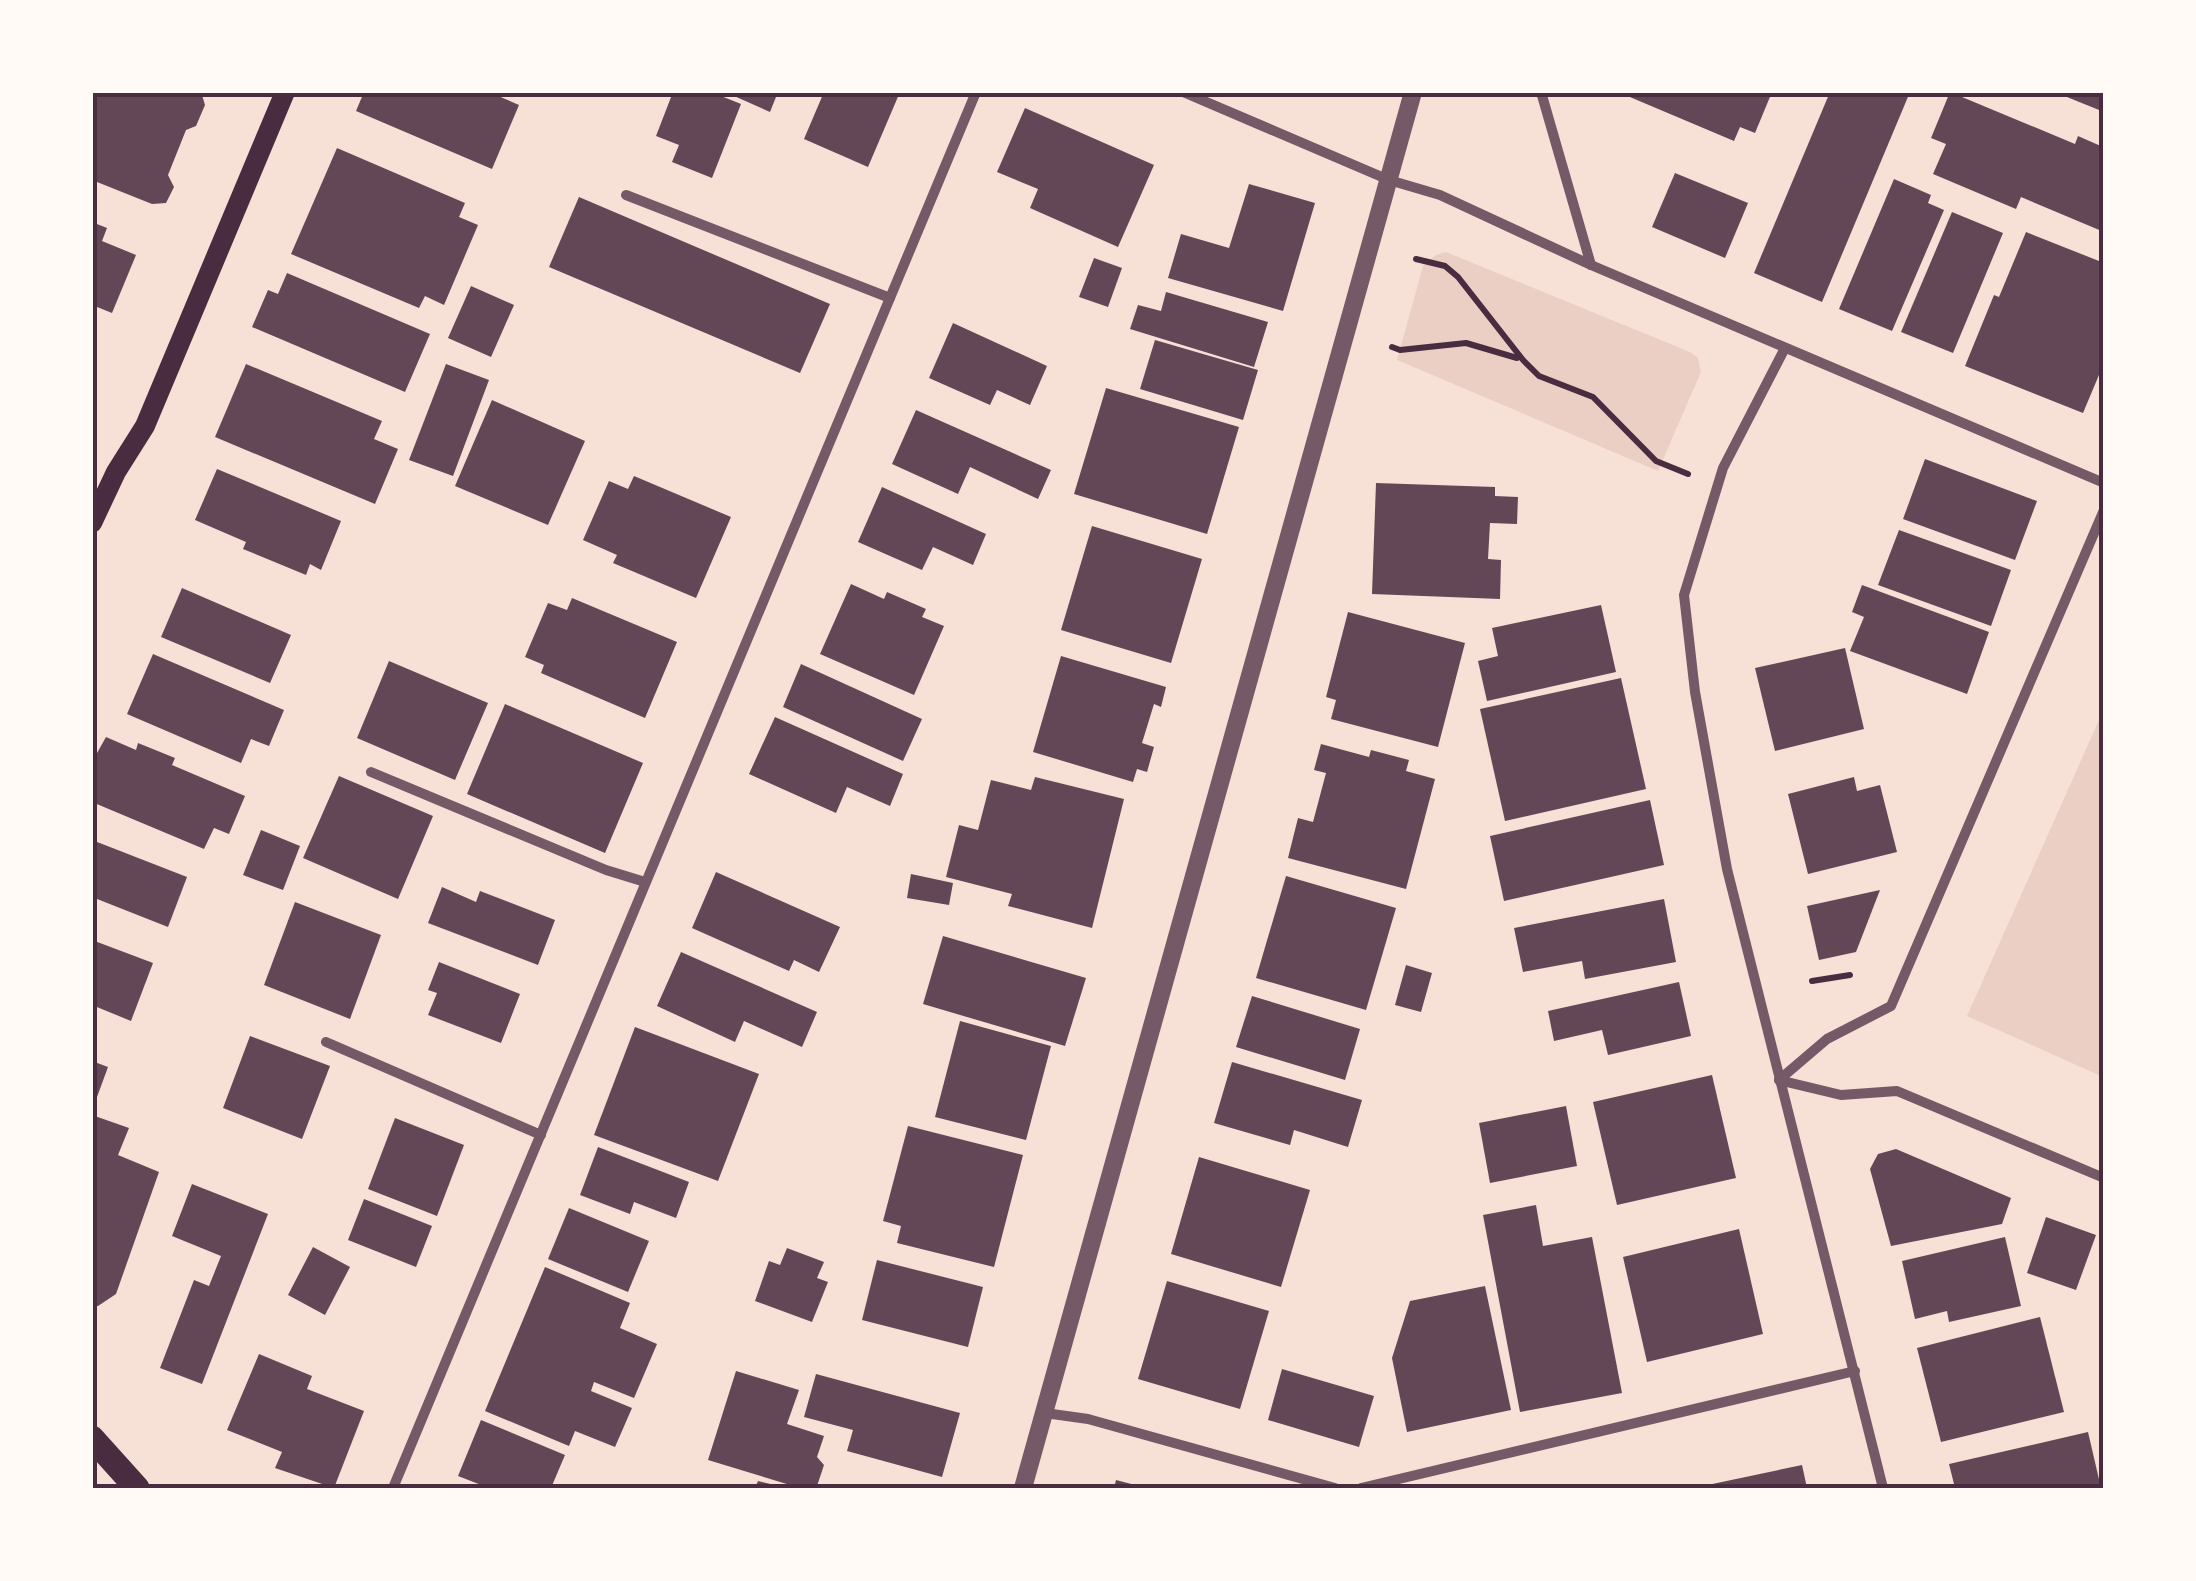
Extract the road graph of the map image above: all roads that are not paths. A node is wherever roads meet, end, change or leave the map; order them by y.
1 (285, 92) edge
2 (976, 92) edge
3 (1183, 92) edge
4 (1414, 92) edge
5 (1541, 92) edge
6 (1389, 180) junction
7 (626, 195) dead end
8 (1590, 265) junction
9 (890, 298) junction
10 (1785, 348) junction
11 (2104, 483) edge
12 (2104, 510) edge
13 (92, 523) edge
14 (370, 772) dead end
15 (645, 882) junction
16 (326, 1042) dead end
17 (1779, 1080) junction
18 (542, 1135) junction
19 (2104, 1178) edge
20 (1855, 1371) junction
21 (1044, 1413) junction
22 (92, 1438) edge
23 (137, 1488) edge
24 (393, 1488) edge
25 (1022, 1488) edge
26 (1335, 1488) edge
27 (1361, 1488) edge
28 (1883, 1488) edge

1 - 13 main road
2 - 9 street
3 - 6 street
4 - 6 street
5 - 8 street
6 - 8 street
6 - 21 street
7 - 9 street
8 - 10 street
9 - 15 street
10 - 11 street
10 - 17 street
12 - 17 street
14 - 15 street
15 - 18 street
16 - 18 street
17 - 19 street
17 - 20 street
18 - 24 street
20 - 27 street
20 - 28 street
21 - 25 street
21 - 26 street
22 - 23 main road

